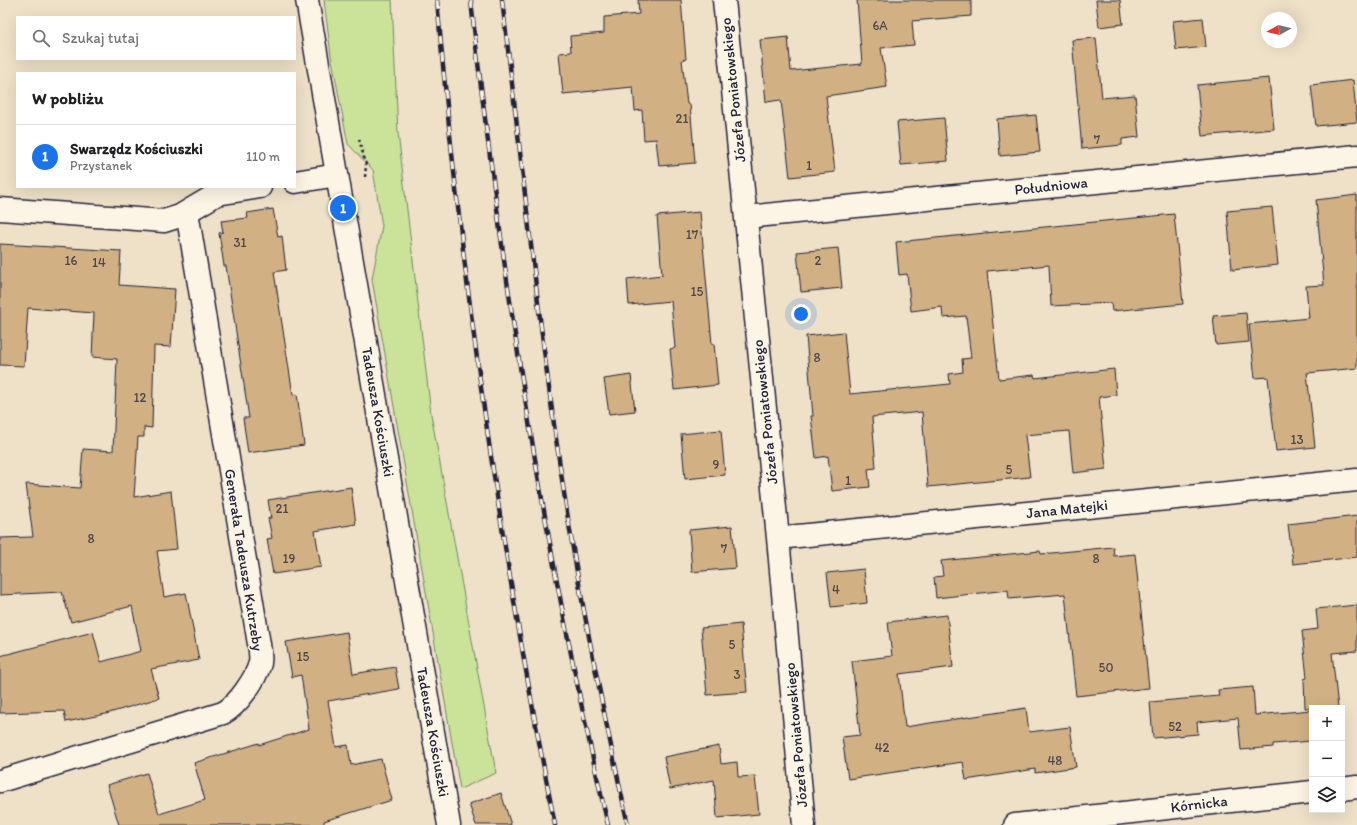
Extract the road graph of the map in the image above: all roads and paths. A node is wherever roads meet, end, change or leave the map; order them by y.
1 (307, 0) edge
2 (724, 0) edge
3 (1357, 156) edge
4 (337, 175) junction
5 (296, 182) edge
6 (254, 188) edge
7 (0, 209) edge
8 (187, 212) junction
9 (746, 217) junction
10 (1357, 480) edge
11 (778, 538) junction
12 (0, 781) edge
13 (1357, 787) edge
14 (1345, 789) edge
15 (1309, 792) edge
16 (449, 825) edge
17 (804, 825) edge
18 (1015, 825) edge

1 - 4 street, Tadeusza Kościuszki
2 - 9 street, Józefa Poniatowskiego
3 - 9 street, Południowa
4 - 5 street
4 - 16 street, Tadeusza Kościuszki
6 - 8 street
7 - 8 street
8 - 12 street, Generała Tadeusza Kutrzeby
9 - 11 street, Józefa Poniatowskiego
10 - 11 street, Jana Matejki
11 - 17 street, Józefa Poniatowskiego
13 - 14 street
15 - 18 street, Kórnicka

